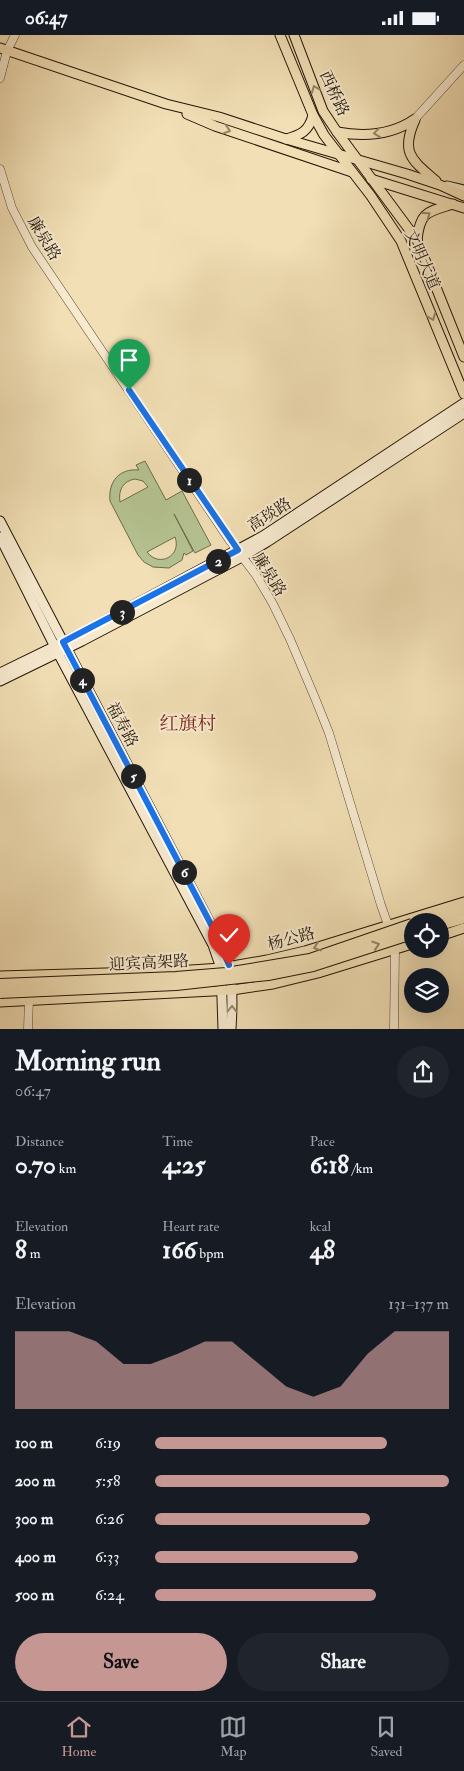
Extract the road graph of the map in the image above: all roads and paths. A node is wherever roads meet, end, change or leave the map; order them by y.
1 (15, 35) edge
2 (280, 35) edge
3 (294, 35) edge
4 (4, 50) edge
5 (464, 65) edge
6 (0, 79) edge
7 (166, 104) junction
8 (313, 115) junction
9 (415, 119) junction
10 (337, 132) junction
11 (286, 139) junction
12 (338, 153) junction
13 (357, 159) junction
14 (0, 169) edge
15 (353, 172) junction
16 (372, 179) junction
17 (440, 185) junction
18 (464, 190) edge
19 (464, 196) edge
20 (454, 204) junction
21 (464, 208) edge
22 (464, 213) edge
23 (417, 240) junction
24 (464, 357) edge
25 (464, 394) edge
26 (464, 403) edge
27 (464, 413) edge
28 (0, 521) edge
29 (0, 537) edge
30 (240, 553) junction
31 (61, 647) junction
32 (0, 673) edge
33 (0, 681) edge
34 (464, 901) edge
35 (464, 908) edge
36 (448, 913) edge
37 (464, 918) edge
38 (449, 922) edge
39 (388, 925) junction
40 (404, 927) edge
41 (464, 928) edge
42 (449, 932) edge
43 (404, 937) edge
44 (404, 946) edge
45 (395, 949) junction
46 (225, 966) junction
47 (0, 976) edge
48 (0, 984) edge
49 (222, 990) junction
50 (232, 990) junction
51 (0, 993) edge
52 (28, 999) junction
53 (0, 1002) edge
54 (28, 1029) edge
55 (223, 1029) edge
56 (231, 1029) edge
57 (394, 1029) edge

1 - 4 street
2 - 8 main road, 西桥路
10 -> 3 main road, 西桥路
4 - 6 street
4 - 7 main road
5 - 9 street
7 - 11 main road
7 -> 15 main road
8 - 11 main road
8 - 12 main road, 西桥路
9 -> 10 main road
9 - 17 main road
10 - 13 main road, 西桥路
11 - 12 main road
12 - 13 main road
12 - 15 main road, 西桥路
13 - 16 main road, 西桥路
13 - 17 main road
14 - 30 street, 廉泉路
15 - 16 main road
15 -> 25 main road, 文明大道
16 - 20 main road
16 - 23 main road, 文明大道
17 - 18 main road
17 - 19 main road
20 - 21 main road
20 - 22 main road
23 -> 20 main road
23 - 24 main road, 文明大道
26 - 30 main road, 高琰路
27 - 30 main road, 高琰路
28 - 31 main road, 福寿路
29 - 31 main road, 福寿路
30 - 31 main road, 高琰路
30 - 39 street, 廉泉路
31 - 32 main road, 高琰路
31 - 33 main road, 高琰路
31 - 46 main road, 福寿路
34 - 39 main road, 杨公路
35 - 36 highway
37 - 38 highway
39 -> 46 main road, 杨公路
40 - 48 highway, 迎宾高架路, bridge
41 - 42 main road
51 -> 43 highway, 迎宾高架路, bridge
44 - 45 main road
45 - 50 main road
45 - 57 street
46 - 47 main road, 杨公路
46 - 49 main road, 福寿路
46 - 50 main road, 福寿路
49 - 50 main road
49 - 52 main road
49 - 55 main road, 福寿路
56 -> 50 main road, 福寿路
52 - 53 main road
52 - 54 street

